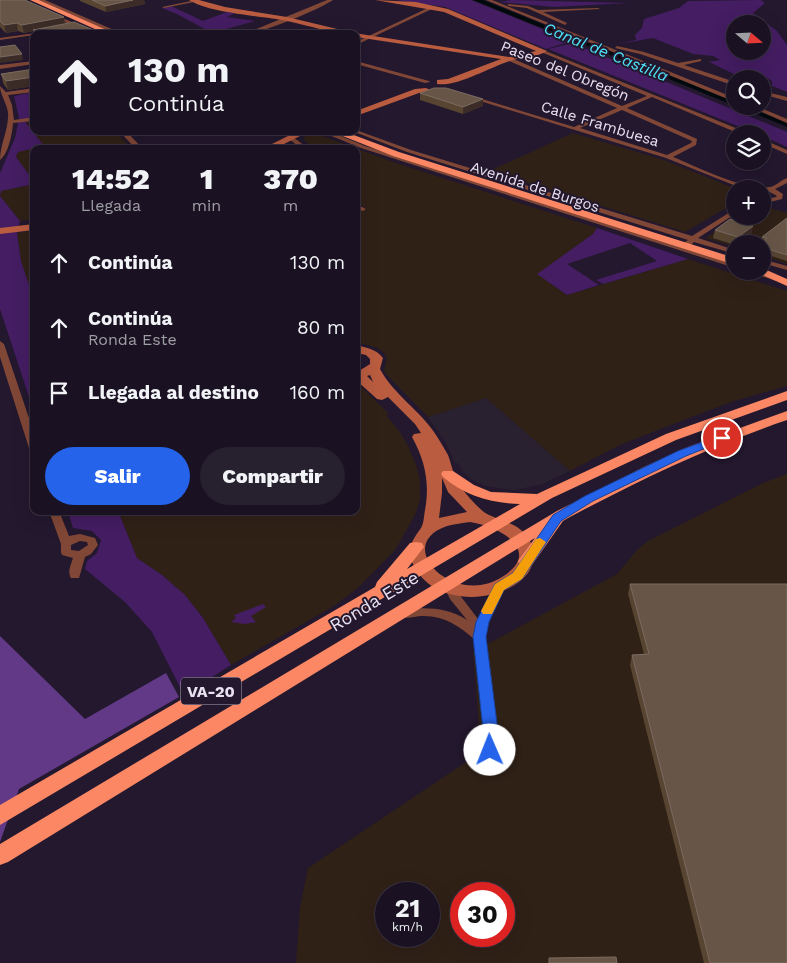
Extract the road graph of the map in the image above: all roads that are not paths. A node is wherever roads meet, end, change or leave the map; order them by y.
1 (193, 0) edge
2 (330, 0) edge
3 (378, 0) edge
4 (488, 0) edge
5 (28, 2) edge
6 (503, 6) junction
7 (48, 7) edge
8 (164, 7) dead end
9 (434, 7) junction
10 (598, 10) dead end
11 (538, 11) junction
12 (287, 19) junction
13 (90, 21) junction
14 (77, 24) junction
15 (66, 27) edge
16 (88, 30) edge
17 (94, 30) edge
18 (103, 30) edge
19 (111, 30) edge
20 (257, 30) edge
21 (334, 30) edge
22 (30, 35) edge
23 (360, 36) edge
24 (372, 37) junction
25 (589, 37) junction
26 (581, 38) junction
27 (0, 39) edge
28 (360, 42) edge
29 (543, 51) junction
30 (509, 59) junction
31 (700, 60) dead end
32 (30, 63) edge
33 (360, 63) edge
34 (678, 65) junction
35 (0, 67) edge
36 (660, 70) junction
37 (726, 81) edge
38 (422, 86) junction
39 (0, 88) edge
40 (30, 91) edge
41 (5, 94) junction
42 (771, 95) edge
43 (465, 96) edge
44 (653, 96) junction
45 (726, 96) edge
46 (787, 99) edge
47 (624, 109) junction
48 (360, 112) edge
49 (771, 114) edge
50 (30, 120) edge
51 (787, 121) edge
52 (10, 122) junction
53 (726, 126) edge
54 (574, 129) junction
55 (360, 133) edge
56 (126, 135) edge
57 (300, 135) edge
58 (340, 135) edge
59 (342, 135) edge
60 (355, 135) edge
61 (291, 138) junction
62 (389, 144) junction
63 (136, 145) edge
64 (275, 145) edge
65 (301, 145) edge
66 (771, 145) edge
67 (374, 150) junction
68 (787, 152) edge
69 (396, 154) junction
70 (408, 154) junction
71 (0, 158) edge
72 (668, 158) junction
73 (449, 167) junction
74 (432, 169) junction
75 (485, 174) junction
76 (465, 176) junction
77 (787, 180) edge
78 (726, 181) edge
79 (773, 189) joint
80 (495, 190) junction
81 (535, 198) junction
82 (771, 200) edge
83 (564, 208) junction
84 (595, 208) junction
85 (726, 217) edge
86 (620, 221) junction
87 (595, 222) junction
88 (30, 227) edge
89 (0, 231) edge
90 (689, 242) junction
91 (667, 245) junction
92 (726, 250) edge
93 (726, 254) edge
94 (726, 258) edge
95 (726, 263) edge
96 (771, 267) edge
97 (771, 270) edge
98 (771, 273) edge
99 (771, 273) edge
100 (771, 274) edge
101 (786, 276) edge
102 (0, 344) edge
103 (360, 350) edge
104 (373, 368) junction
105 (360, 373) edge
106 (360, 377) edge
107 (787, 395) edge
108 (787, 415) edge
109 (30, 436) edge
110 (448, 474) junction
111 (541, 498) junction
112 (56, 515) edge
113 (557, 518) junction
114 (490, 521) junction
115 (429, 528) junction
116 (63, 532) junction
117 (80, 537) junction
118 (520, 538) junction
119 (66, 544) junction
120 (416, 547) junction
121 (78, 557) junction
122 (526, 561) junction
123 (421, 568) junction
124 (75, 575) dead end
125 (446, 586) junction
126 (499, 587) junction
127 (377, 593) junction
128 (393, 615) junction
129 (480, 637) junction
130 (484, 764) dead end
131 (0, 816) edge
132 (0, 855) edge

1 - 8 street
1 - 12 street
2 - 12 street
3 - 9 street
4 - 6 street
5 - 7 highway
5 - 7 street
6 - 11 street
6 - 26 street
7 - 13 street
7 - 13 street
7 - 14 highway
7 - 14 street
7 - 18 highway
9 - 24 street
9 - 29 street
10 - 11 street
11 - 25 street
12 - 20 street
12 - 21 street
13 - 19 street
14 - 15 street
14 - 16 street
14 - 17 highway
22 - 27 street
23 - 24 street, Paseo del Obregón
24 - 28 street
24 - 30 street, Paseo del Obregón
25 - 26 street
25 - 34 street
26 - 36 street
29 - 30 street
29 - 44 street
30 - 38 street
30 - 47 street, Paseo del Obregón
31 - 34 street
32 - 35 street
33 - 38 street
34 - 36 street
34 - 37 street
36 - 45 street
38 - 48 street
39 - 41 street
40 - 41 street
41 - 52 street
42 - 46 street
43 - 54 street, Calle Frambuesa
44 - 47 street
44 - 53 street
47 - 54 street
47 - 72 street, Paseo del Obregón
49 - 51 street
50 - 52 street
52 - 71 street
54 - 72 street, Calle Frambuesa
55 - 62 street, Avenida de Burgos
56 - 63 street
57 - 61 street
58 - 67 street, Avenida de Burgos
59 - 69 highway, Avenida de Burgos
60 - 70 highway, Avenida de Burgos
61 - 64 street
61 - 65 street
62 - 70 street
62 - 73 street, Avenida de Burgos
66 - 68 street
67 - 69 street
67 - 74 street, Avenida de Burgos
69 - 73 highway, Avenida de Burgos
70 - 73 highway, Avenida de Burgos
72 - 78 street, Calle Frambuesa
73 - 74 street
73 - 75 street, Avenida de Burgos
73 - 76 highway, Avenida de Burgos
74 - 76 street, Avenida de Burgos
75 - 76 street
75 - 84 street, Avenida de Burgos
76 - 80 street, Avenida de Burgos
76 - 81 highway, Avenida de Burgos
76 - 86 highway, Avenida de Burgos
77 - 79 street
79 - 82 street
80 - 81 street
80 - 87 street, Avenida de Burgos
81 - 83 highway, Avenida de Burgos
83 - 87 street
83 - 90 highway, Avenida de Burgos
84 - 86 street
84 - 90 street, Avenida de Burgos
85 - 90 street
86 - 90 highway, Avenida de Burgos
87 - 91 street, Avenida de Burgos
88 - 89 street
90 - 91 street
90 - 92 street, Avenida de Burgos
90 - 93 highway, Avenida de Burgos
90 - 94 highway, Avenida de Burgos
91 - 95 street, Avenida de Burgos
96 - 101 street
97 - 101 highway
98 - 101 highway
99 - 101 highway
100 - 101 street
102 - 109 street
103 - 104 street
104 - 105 street
104 - 110 street
106 - 115 street
107 - 111 highway, Ronda Este / VA-20
108 - 113 highway, Ronda Este / VA-20
110 - 111 highway
110 - 114 street
111 - 114 highway, Ronda Este / VA-20
112 - 116 street
113 - 118 highway, Ronda Este / VA-20
113 - 122 highway
114 - 115 street
114 - 118 street
114 - 123 highway, Ronda Este / VA-20
115 - 120 street
116 - 117 street
116 - 119 street
117 - 119 street
117 - 121 street
118 - 122 street
118 - 125 highway, Ronda Este / VA-20
119 - 121 street
120 - 123 street
120 - 127 highway
121 - 124 street
122 - 126 street
123 - 125 street
123 - 127 highway, Ronda Este / VA-20
125 - 126 street
125 - 128 highway, Ronda Este / VA-20
125 - 129 street
126 - 129 street
127 - 131 highway, Ronda Este / VA-20
128 - 129 street
128 - 132 highway, Ronda Este / VA-20
129 - 130 street

